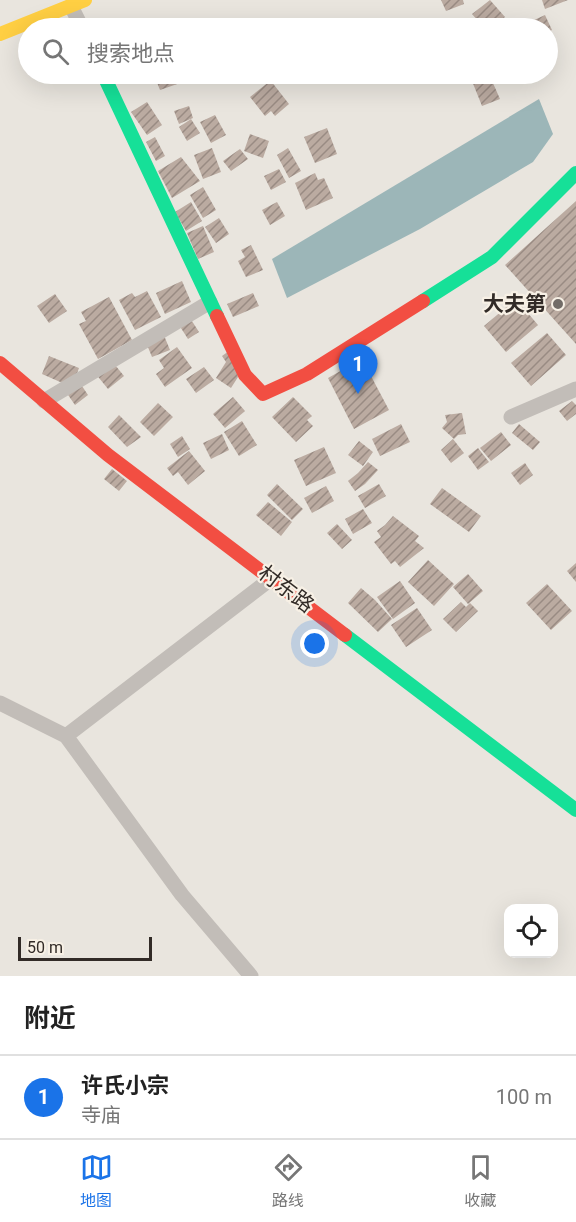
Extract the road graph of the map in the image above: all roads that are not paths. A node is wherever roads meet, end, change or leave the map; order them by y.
1 (78, 3) edge
2 (40, 18) edge
3 (80, 18) edge
4 (18, 27) edge
5 (0, 34) edge
6 (108, 84) edge
7 (576, 173) edge
8 (210, 302) junction
9 (0, 363) edge
10 (576, 389) edge
11 (44, 400) junction
12 (511, 417) dead end
13 (272, 578) junction
14 (0, 703) edge
15 (66, 736) junction
16 (576, 810) edge
17 (251, 976) edge

1 - 2 street
1 - 3 street
4 - 5 street
6 - 8 street
7 - 8 street
8 - 11 street
9 - 11 street, 村东路
10 - 12 street
11 - 13 street, 村东路
13 - 15 street
13 - 16 street, 村东路
14 - 15 street
15 - 17 street

